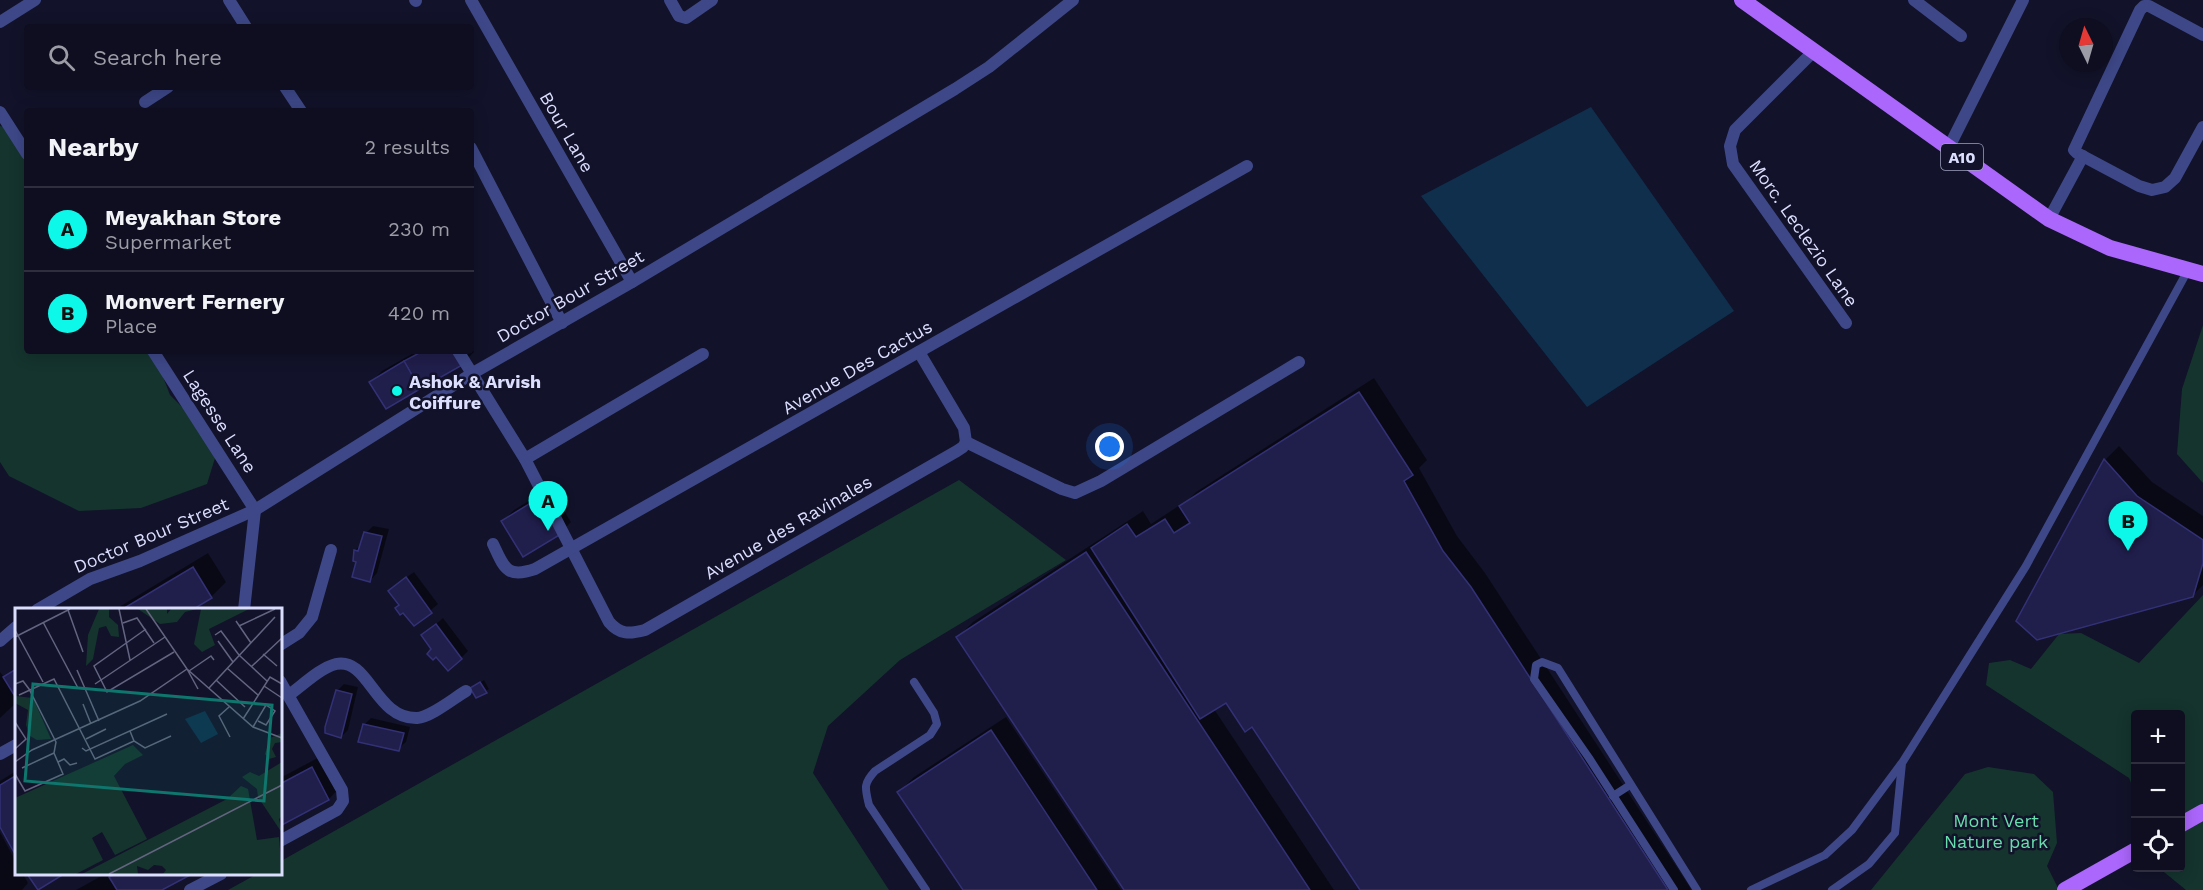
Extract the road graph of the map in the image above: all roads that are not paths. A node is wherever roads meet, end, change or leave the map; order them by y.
1 (35, 0) edge
2 (228, 0) edge
3 (471, 0) edge
4 (670, 0) edge
5 (712, 0) edge
6 (1073, 0) edge
7 (1742, 0) edge
8 (1914, 0) edge
9 (2023, 0) edge
10 (0, 22) edge
11 (244, 24) edge
12 (2203, 35) edge
13 (1961, 36) dead end
14 (1813, 52) junction
15 (163, 90) edge
16 (287, 90) edge
17 (145, 102) dead end
18 (299, 108) edge
19 (0, 112) edge
20 (2203, 127) edge
21 (1948, 147) junction
22 (24, 149) edge
23 (474, 154) edge
24 (2084, 156) junction
25 (1247, 166) dead end
26 (2049, 219) junction
27 (2195, 272) edge
28 (632, 282) junction
29 (562, 323) junction
30 (1846, 323) dead end
31 (920, 352) junction
32 (155, 354) edge
33 (460, 354) edge
34 (703, 354) dead end
35 (1299, 362) dead end
36 (473, 373) junction
37 (966, 442) junction
38 (525, 459) junction
39 (255, 510) junction
40 (493, 544) dead end
41 (571, 549) junction
42 (331, 550) dead end
43 (39, 608) edge
44 (244, 608) edge
45 (15, 628) edge
46 (0, 641) edge
47 (282, 644) edge
48 (914, 682) dead end
49 (282, 684) edge
50 (466, 691) dead end
51 (289, 695) junction
52 (15, 746) edge
53 (0, 754) edge
54 (1902, 763) junction
55 (1630, 785) junction
56 (1613, 796) junction
57 (2203, 812) edge
58 (2185, 823) edge
59 (282, 840) edge
60 (2131, 853) edge
61 (217, 875) edge
62 (190, 890) edge
63 (926, 890) edge
64 (1674, 890) edge
65 (1697, 890) edge
66 (1751, 890) edge
67 (1832, 890) edge
68 (2065, 890) edge

1 - 10 street
2 - 11 street
3 - 28 street, Bour Lane
4 - 5 street
6 - 28 street, Doctor Bour Street
7 - 14 main road, A10
8 - 13 street
9 - 21 street
12 - 24 street
14 - 21 main road, A10
14 - 30 street, Morc. Leclezio Lane
15 - 17 street
16 - 18 street
19 - 22 street
20 - 24 street
21 - 26 main road, A10
23 - 29 street
24 - 26 street
25 - 31 street, Avenue Des Cactus
26 - 27 main road, A10
27 - 54 lane
28 - 29 street, Doctor Bour Street
29 - 36 street, Doctor Bour Street
31 - 37 street
31 - 41 street, Avenue Des Cactus
32 - 39 street, Lagesse Lane
33 - 36 street
34 - 38 street
35 - 37 street
36 - 38 street
36 - 39 street, Doctor Bour Street
37 - 41 street, Avenue des Ravinales
38 - 41 street
39 - 43 street, Doctor Bour Street
39 - 44 street
40 - 41 street, Avenue Des Cactus
42 - 47 street
45 - 46 street
48 - 63 lane
49 - 51 street
50 - 51 street
51 - 59 street
52 - 53 street
54 - 66 lane
54 - 67 lane
55 - 56 lane
55 - 56 lane
55 - 65 lane
56 - 64 lane
57 - 58 main road
60 - 68 main road
61 - 62 street

